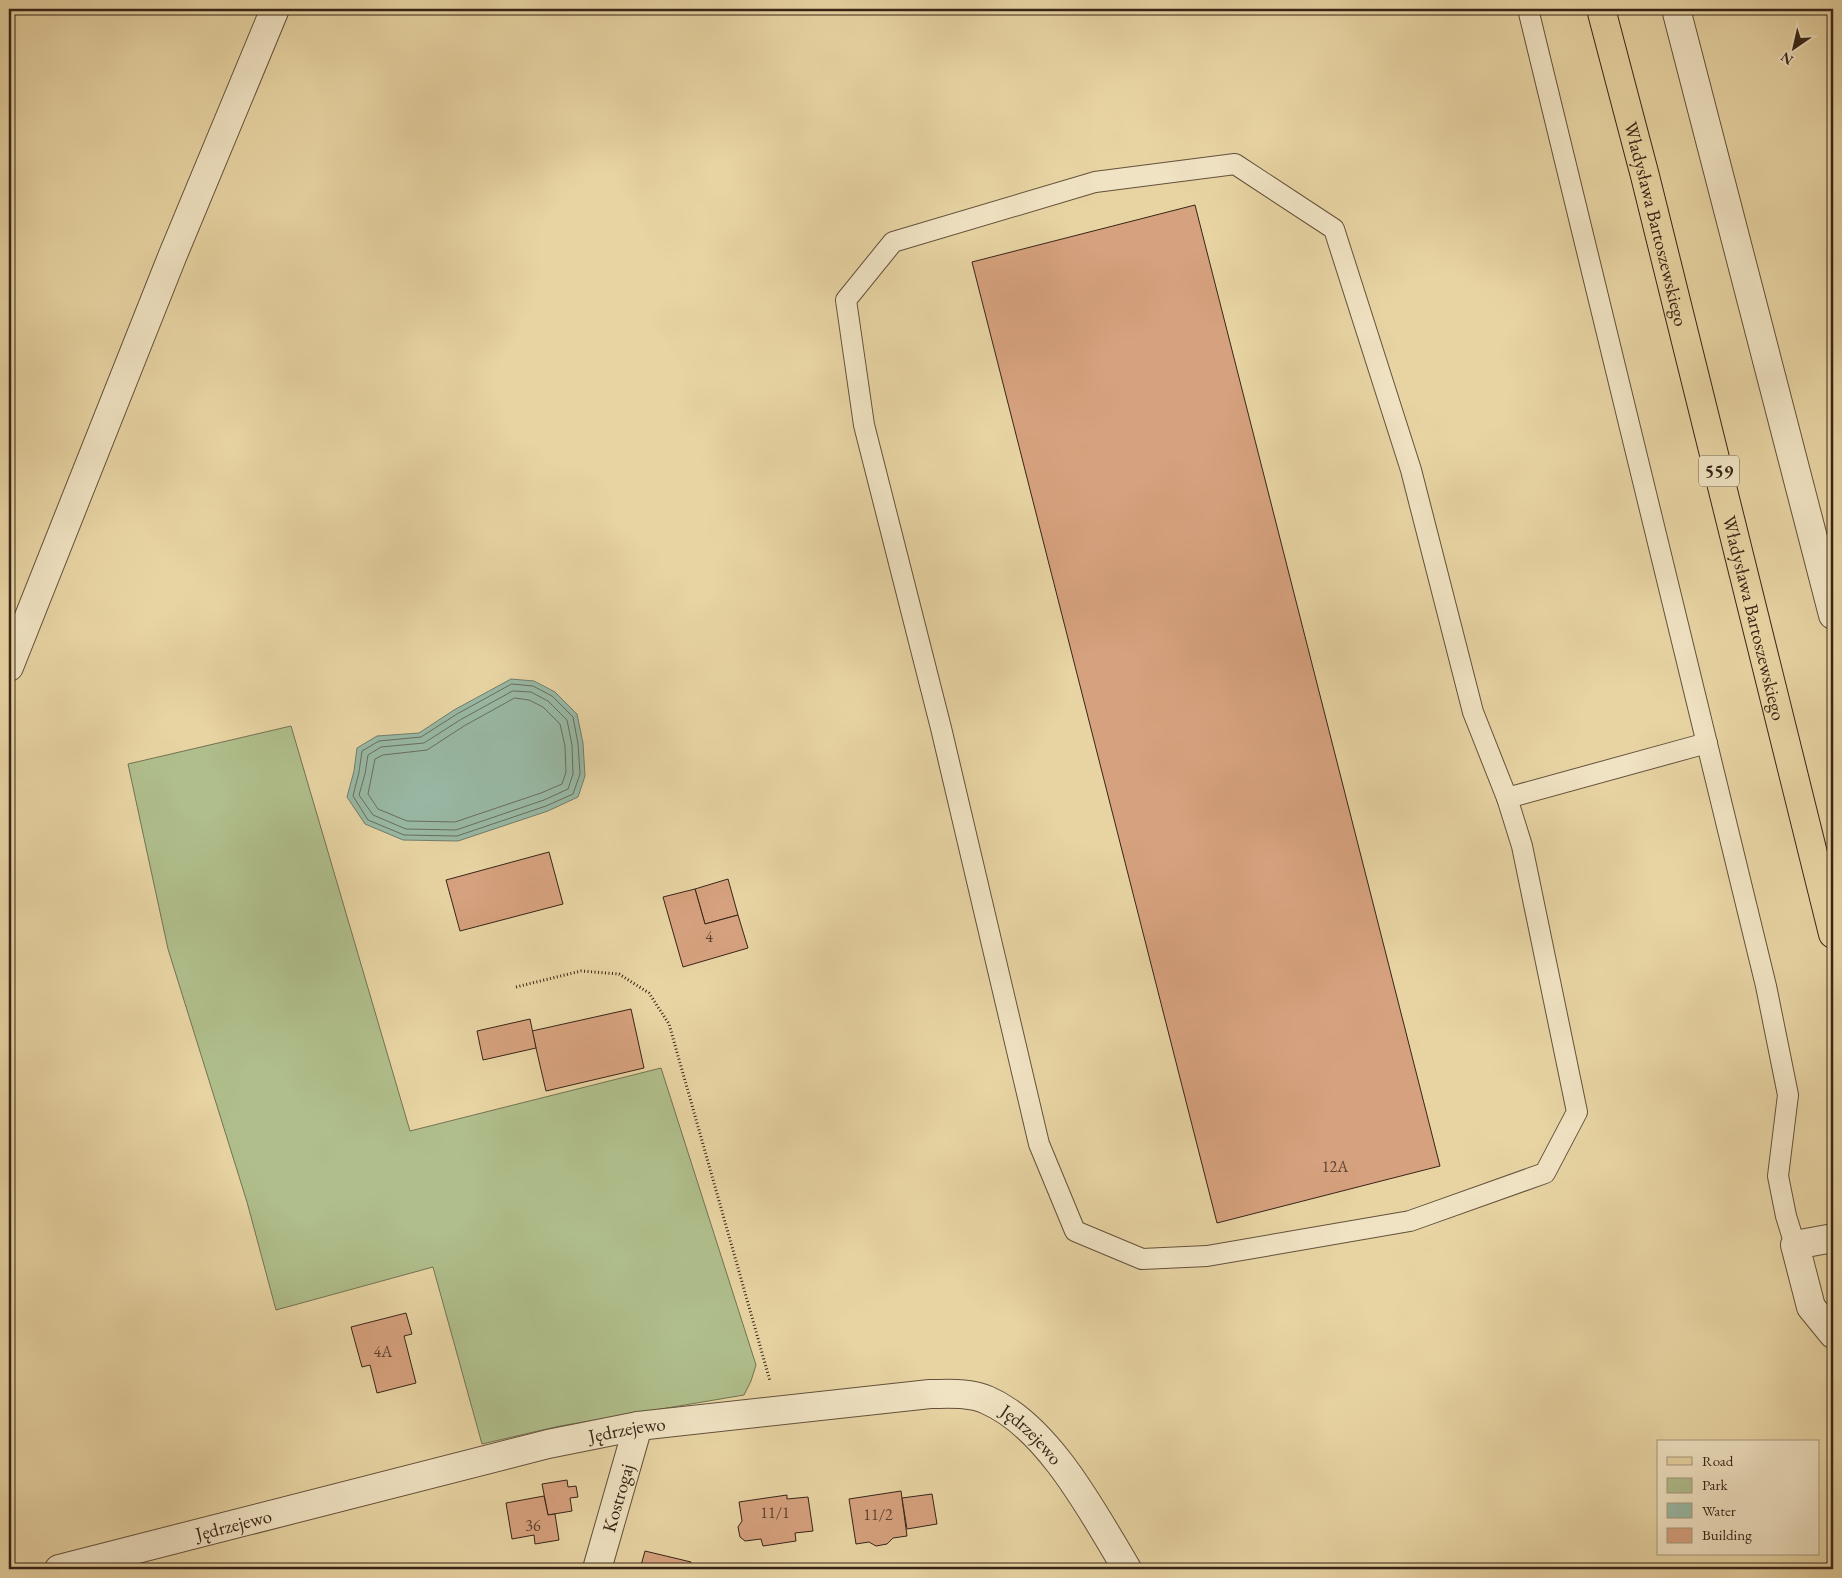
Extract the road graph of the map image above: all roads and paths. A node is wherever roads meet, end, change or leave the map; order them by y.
1 (275, 9) edge
2 (1528, 9) edge
3 (1601, 9) edge
4 (1676, 9) edge
5 (1833, 615) edge
6 (9, 667) edge
7 (1707, 743) junction
8 (1507, 798) junction
9 (1833, 934) edge
10 (516, 987) dead end
11 (1833, 1238) edge
12 (1795, 1245) junction
13 (1833, 1334) edge
14 (779, 1410) junction
15 (638, 1426) junction
16 (59, 1569) edge
17 (597, 1569) edge
18 (1127, 1569) edge

1 - 6 street
2 - 7 lane
3 - 9 main road, Władysława Bartoszewskiego / 559
4 - 5 street
7 - 8 lane
7 - 12 lane
8 - 8 lane
10 - 14 path
11 - 12 street
12 - 13 street
14 - 15 street, Jędrzejewo
14 - 18 street, Jędrzejewo
15 - 16 street, Jędrzejewo
15 - 17 street, Kostrogaj

